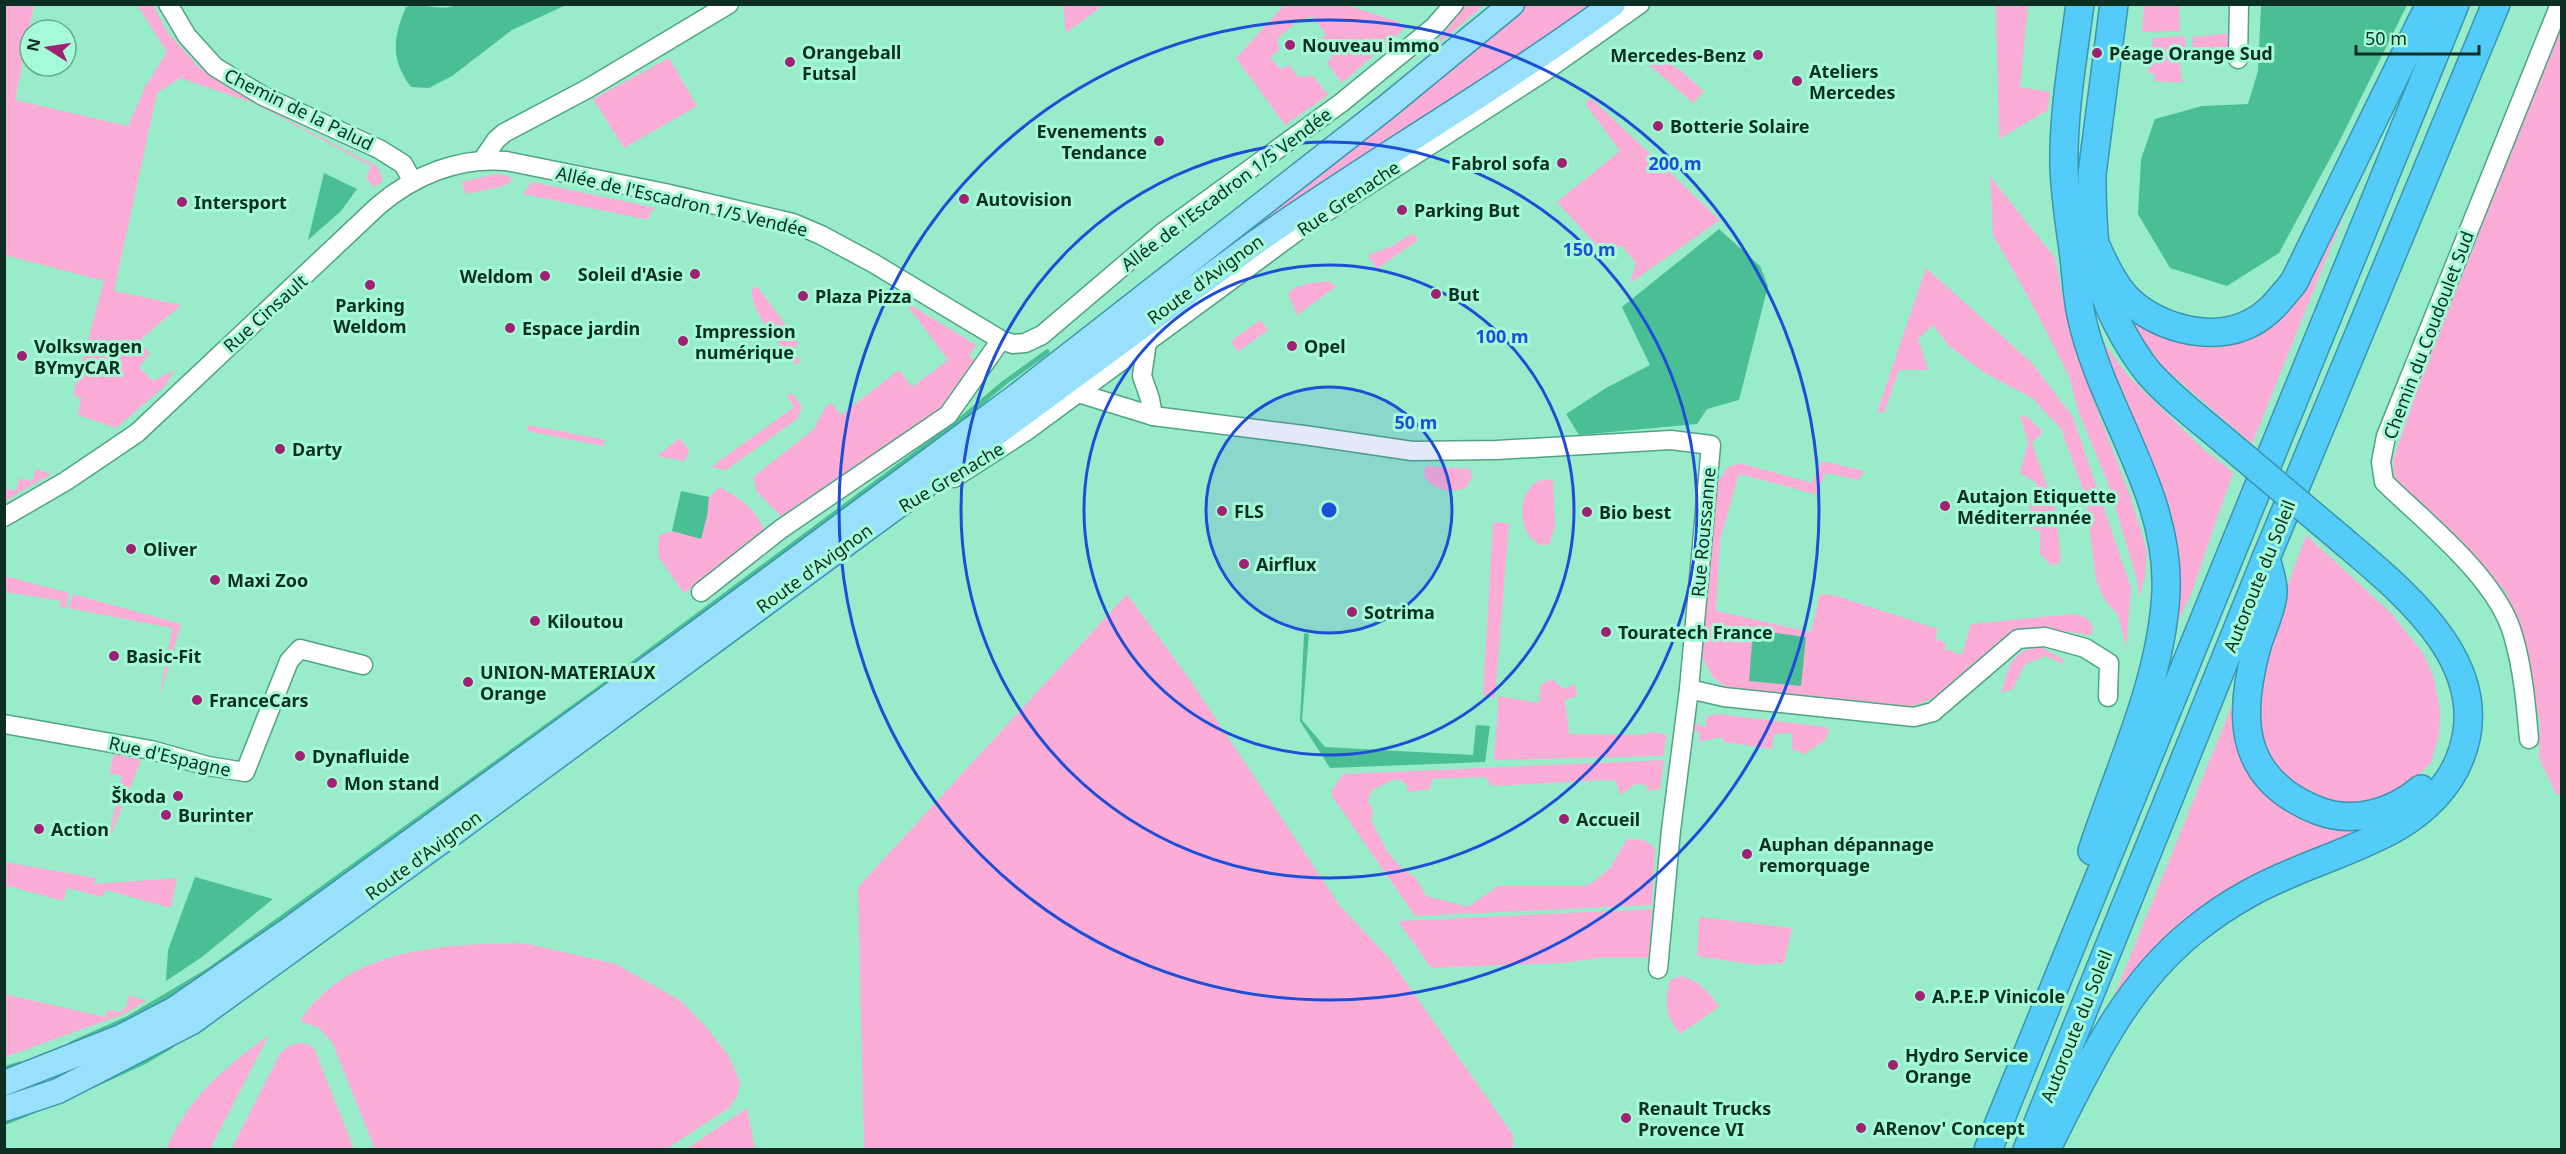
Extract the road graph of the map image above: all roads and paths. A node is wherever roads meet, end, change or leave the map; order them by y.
1 (168, 4) edge
2 (729, 4) edge
3 (1454, 4) edge
4 (1512, 4) edge
5 (1613, 4) edge
6 (1640, 4) edge
7 (2079, 4) edge
8 (2114, 4) edge
9 (2239, 4) edge
10 (2430, 4) edge
11 (2456, 4) edge
12 (2496, 4) edge
13 (2560, 4) edge
14 (2238, 59) dead end
15 (527, 120) junction
16 (483, 159) junction
17 (506, 161) junction
18 (412, 180) junction
19 (2085, 250) junction
20 (1001, 340) junction
21 (1146, 342) junction
22 (1078, 393) junction
23 (1153, 416) junction
24 (4, 518) edge
25 (882, 518) junction
26 (2339, 544) junction
27 (2266, 558) junction
28 (701, 592) dead end
29 (363, 665) dead end
30 (1689, 694) junction
31 (2108, 697) dead end
32 (4, 724) edge
33 (2529, 739) dead end
34 (2063, 966) junction
35 (1658, 969) dead end
36 (4, 1083) edge
37 (4, 1109) edge
38 (1988, 1149) edge
39 (2027, 1149) edge
40 (2046, 1149) edge

1 - 18 street, Chemin de la Palud
2 - 15 street
3 - 20 street, Allée de l'Escadron 1/5 Vendée
4 - 36 main road, Route d'Avignon
5 - 25 main road, Route d'Avignon
6 - 21 street, Rue Grenache
7 - 19 highway
8 - 19 highway
9 - 14 street
10 - 19 highway
11 - 34 highway, Autoroute du Soleil
12 - 27 highway, Autoroute du Soleil
13 - 33 street, Chemin du Coudoulet Sud
15 - 16 street
15 - 17 street
16 - 17 street, Allée de l'Escadron 1/5 Vendée
16 - 18 street, Rue Cinsault
17 - 20 street, Allée de l'Escadron 1/5 Vendée
18 - 24 street, Rue Cinsault
19 - 26 highway
19 - 34 highway
20 - 28 street
21 - 22 street, Rue Grenache
21 - 23 street
22 - 23 street, Rue Roussanne
22 - 25 street, Rue Grenache
23 - 30 street, Rue Roussanne
25 - 37 main road, Route d'Avignon
26 - 27 highway
26 - 40 highway
27 - 39 highway, Autoroute du Soleil
29 - 32 street, Rue d'Espagne
30 - 31 street
30 - 35 street, Rue Roussanne
34 - 38 highway, Autoroute du Soleil

